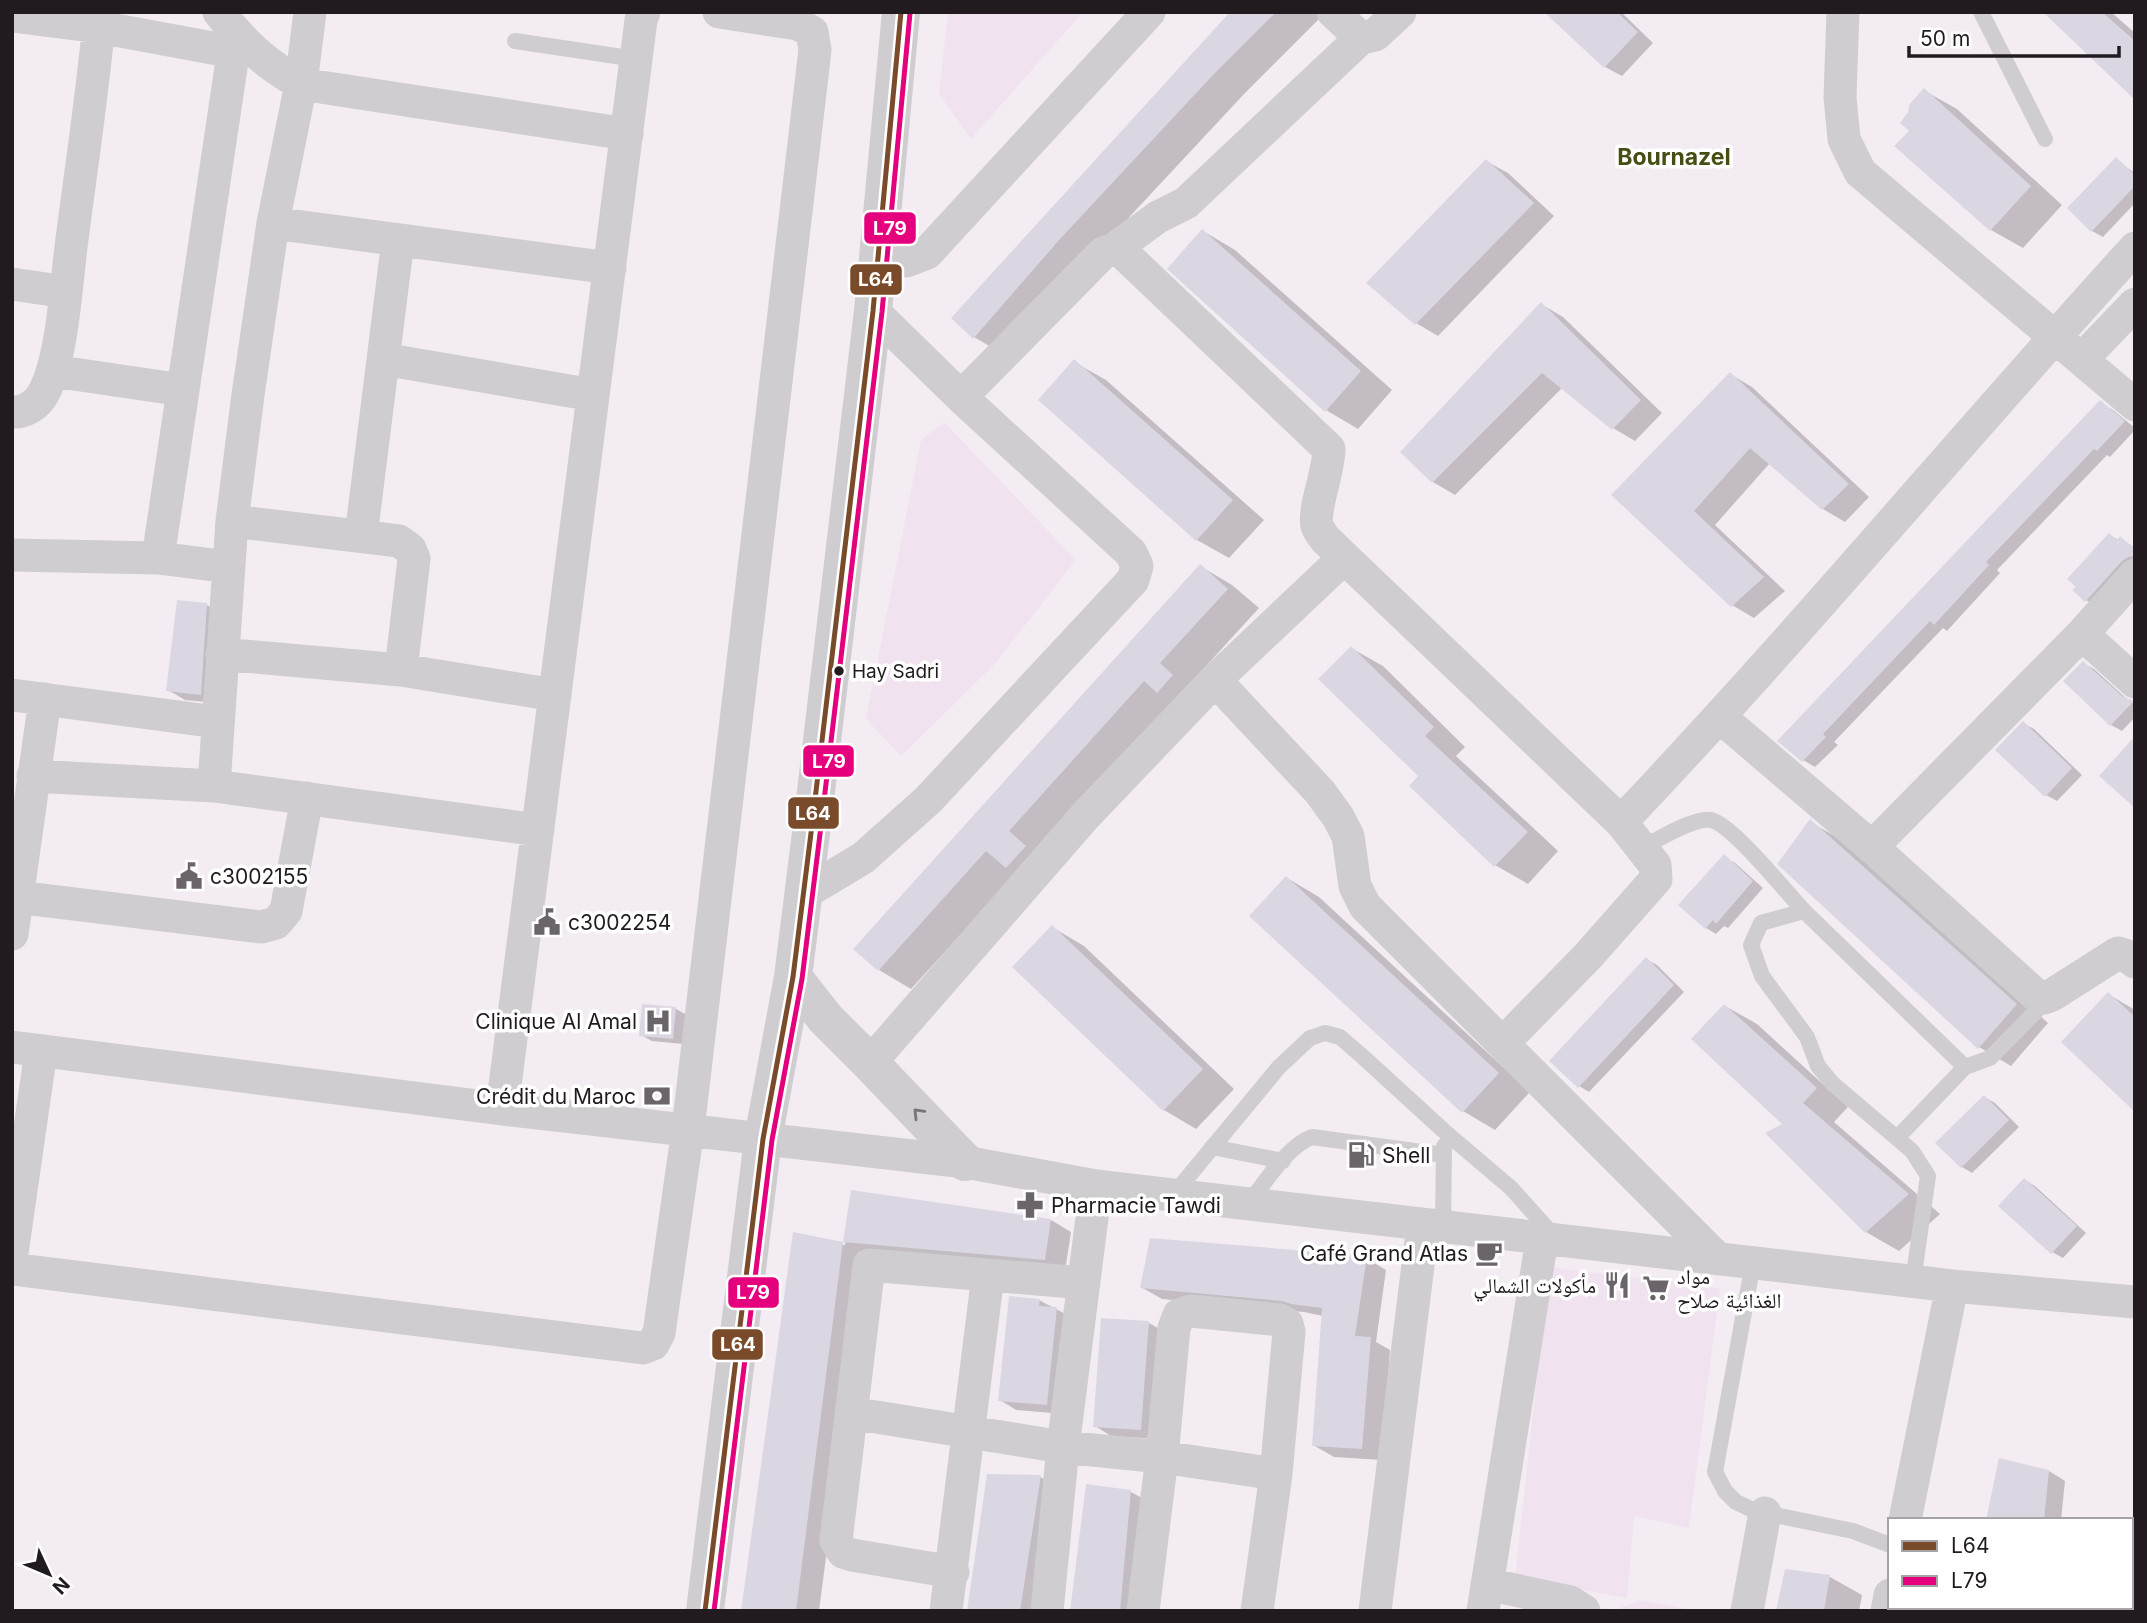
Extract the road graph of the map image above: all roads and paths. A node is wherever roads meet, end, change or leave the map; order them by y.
1 (310, 12) edge
2 (644, 12) edge
3 (719, 12) edge
4 (901, 12) edge
5 (1149, 12) edge
6 (1333, 12) edge
7 (1400, 12) edge
8 (1843, 12) edge
9 (1981, 12) edge
10 (12, 16) edge
11 (99, 20) edge
12 (230, 33) edge
13 (1361, 38) junction
14 (515, 41) dead end
15 (636, 59) junction
16 (301, 85) junction
17 (627, 134) junction
18 (2045, 139) dead end
19 (273, 223) junction
20 (398, 240) junction
21 (2135, 248) edge
22 (1114, 249) junction
23 (878, 260) junction
24 (610, 268) junction
25 (12, 284) edge
26 (66, 292) junction
27 (2135, 304) edge
28 (873, 311) junction
29 (2055, 335) junction
30 (383, 359) junction
31 (2082, 359) junction
32 (53, 371) junction
33 (183, 390) junction
34 (593, 395) junction
35 (961, 397) junction
36 (2135, 405) edge
37 (12, 412) edge
38 (232, 521) junction
39 (361, 536) junction
40 (12, 555) edge
41 (158, 558) junction
42 (1343, 558) junction
43 (229, 567) junction
44 (2135, 575) edge
45 (2082, 634) junction
46 (222, 654) junction
47 (401, 670) junction
48 (1215, 680) junction
49 (2135, 681) edge
50 (12, 695) edge
51 (555, 695) junction
52 (45, 699) junction
53 (1720, 717) junction
54 (217, 722) junction
55 (33, 776) junction
56 (214, 786) junction
57 (307, 798) junction
58 (1621, 822) junction
59 (538, 830) junction
60 (1872, 847) junction
61 (1641, 848) junction
62 (803, 894) junction
63 (17, 897) junction
64 (1804, 911) junction
65 (12, 934) edge
66 (2135, 962) edge
67 (793, 977) junction
68 (2052, 995) junction
69 (1503, 1043) junction
70 (27, 1049) edge
71 (870, 1063) junction
72 (1965, 1066) junction
73 (502, 1109) junction
74 (688, 1129) junction
75 (1444, 1131) junction
76 (1897, 1138) junction
77 (763, 1139) junction
78 (1212, 1147) junction
79 (1444, 1154) junction
80 (1283, 1161) junction
81 (965, 1162) junction
82 (1096, 1186) junction
83 (1173, 1195) junction
84 (16, 1204) edge
85 (1248, 1204) junction
86 (1433, 1226) junction
87 (1550, 1240) junction
88 (12, 1253) edge
89 (1718, 1259) junction
90 (1753, 1263) junction
91 (12, 1269) edge
92 (988, 1275) junction
93 (1913, 1281) junction
94 (1084, 1283) junction
95 (1952, 1286) junction
96 (2135, 1302) edge
97 (851, 1413) junction
98 (968, 1431) junction
99 (1063, 1447) junction
100 (1162, 1457) junction
101 (1276, 1474) junction
102 (1765, 1513) junction
103 (1905, 1518) edge
104 (1888, 1544) edge
105 (953, 1572) junction
106 (1485, 1597) edge
107 (705, 1611) edge
108 (946, 1611) edge
109 (1047, 1611) edge
110 (1143, 1611) edge
111 (1257, 1611) edge
112 (1375, 1611) edge
113 (1584, 1611) edge
114 (1747, 1611) edge

1 - 16 street
2 - 15 street
3 - 74 street
4 - 23 street
5 - 23 street
6 - 13 street
7 - 13 street
8 - 29 street
9 - 18 lane
10 - 11 street
11 - 12 street
11 - 26 street
12 - 16 street
12 - 33 street
13 - 22 street
14 - 15 lane
15 - 17 street
16 - 17 street
16 - 19 street
17 - 24 street
19 - 20 street
19 - 38 street
20 - 24 street
20 - 30 street
21 - 29 street
22 - 35 street
22 - 42 street
23 - 28 street
24 - 34 street
25 - 26 street
26 - 32 street
27 - 31 street
28 - 35 street
28 - 62 street
29 - 31 street
29 - 53 street
30 - 34 street
30 - 39 street
31 - 36 street
32 - 33 street
32 - 37 street
33 - 41 street
34 - 51 street
35 - 62 street
38 - 39 street
38 - 43 street
39 - 47 street
40 - 41 street
41 - 43 street
42 - 48 street
42 - 58 street
43 - 46 street
44 - 45 street
45 - 49 street
45 - 60 street
46 - 47 street
46 - 54 street
47 - 51 street
48 - 69 street
48 - 71 street
50 - 52 street
51 - 59 street
52 - 54 street
52 - 55 street
53 - 58 street
53 - 60 street
54 - 56 street
55 - 56 street
55 - 63 street
56 - 57 street
57 - 59 street
57 - 63 street
58 - 61 street
59 - 73 street
60 - 68 street
61 - 64 lane
61 - 69 street
62 - 67 street
63 - 65 street
64 - 72 lane
64 - 76 lane
66 - 68 street
67 - 71 street
67 - 77 street
68 - 72 lane
69 - 89 street
70 - 73 street
70 - 84 street
81 -> 71 street
72 - 76 lane
73 - 74 street
74 - 77 street
74 - 91 street
75 - 78 lane
75 - 79 lane
75 - 87 lane
76 - 93 lane
77 - 81 street
77 - 107 street
78 - 80 lane
78 - 83 lane
79 - 80 lane
79 - 86 lane
80 - 85 lane
81 - 82 street
82 - 83 street
82 - 94 street
83 - 85 street
84 - 88 street
85 - 86 street
86 - 87 street
86 - 112 street
87 - 89 street
87 - 106 street
89 - 90 street
90 - 93 street
90 - 102 lane
92 - 94 street
92 - 97 street
92 - 98 street
93 - 95 street
94 - 99 street
95 - 96 street
95 - 103 street
97 - 98 street
97 - 105 street
98 - 99 street
98 - 105 street
99 - 100 street
99 - 109 street
100 - 101 street
100 - 101 street
100 - 110 street
101 - 111 street
102 - 104 lane
102 - 114 street
105 - 108 street
106 - 113 street

